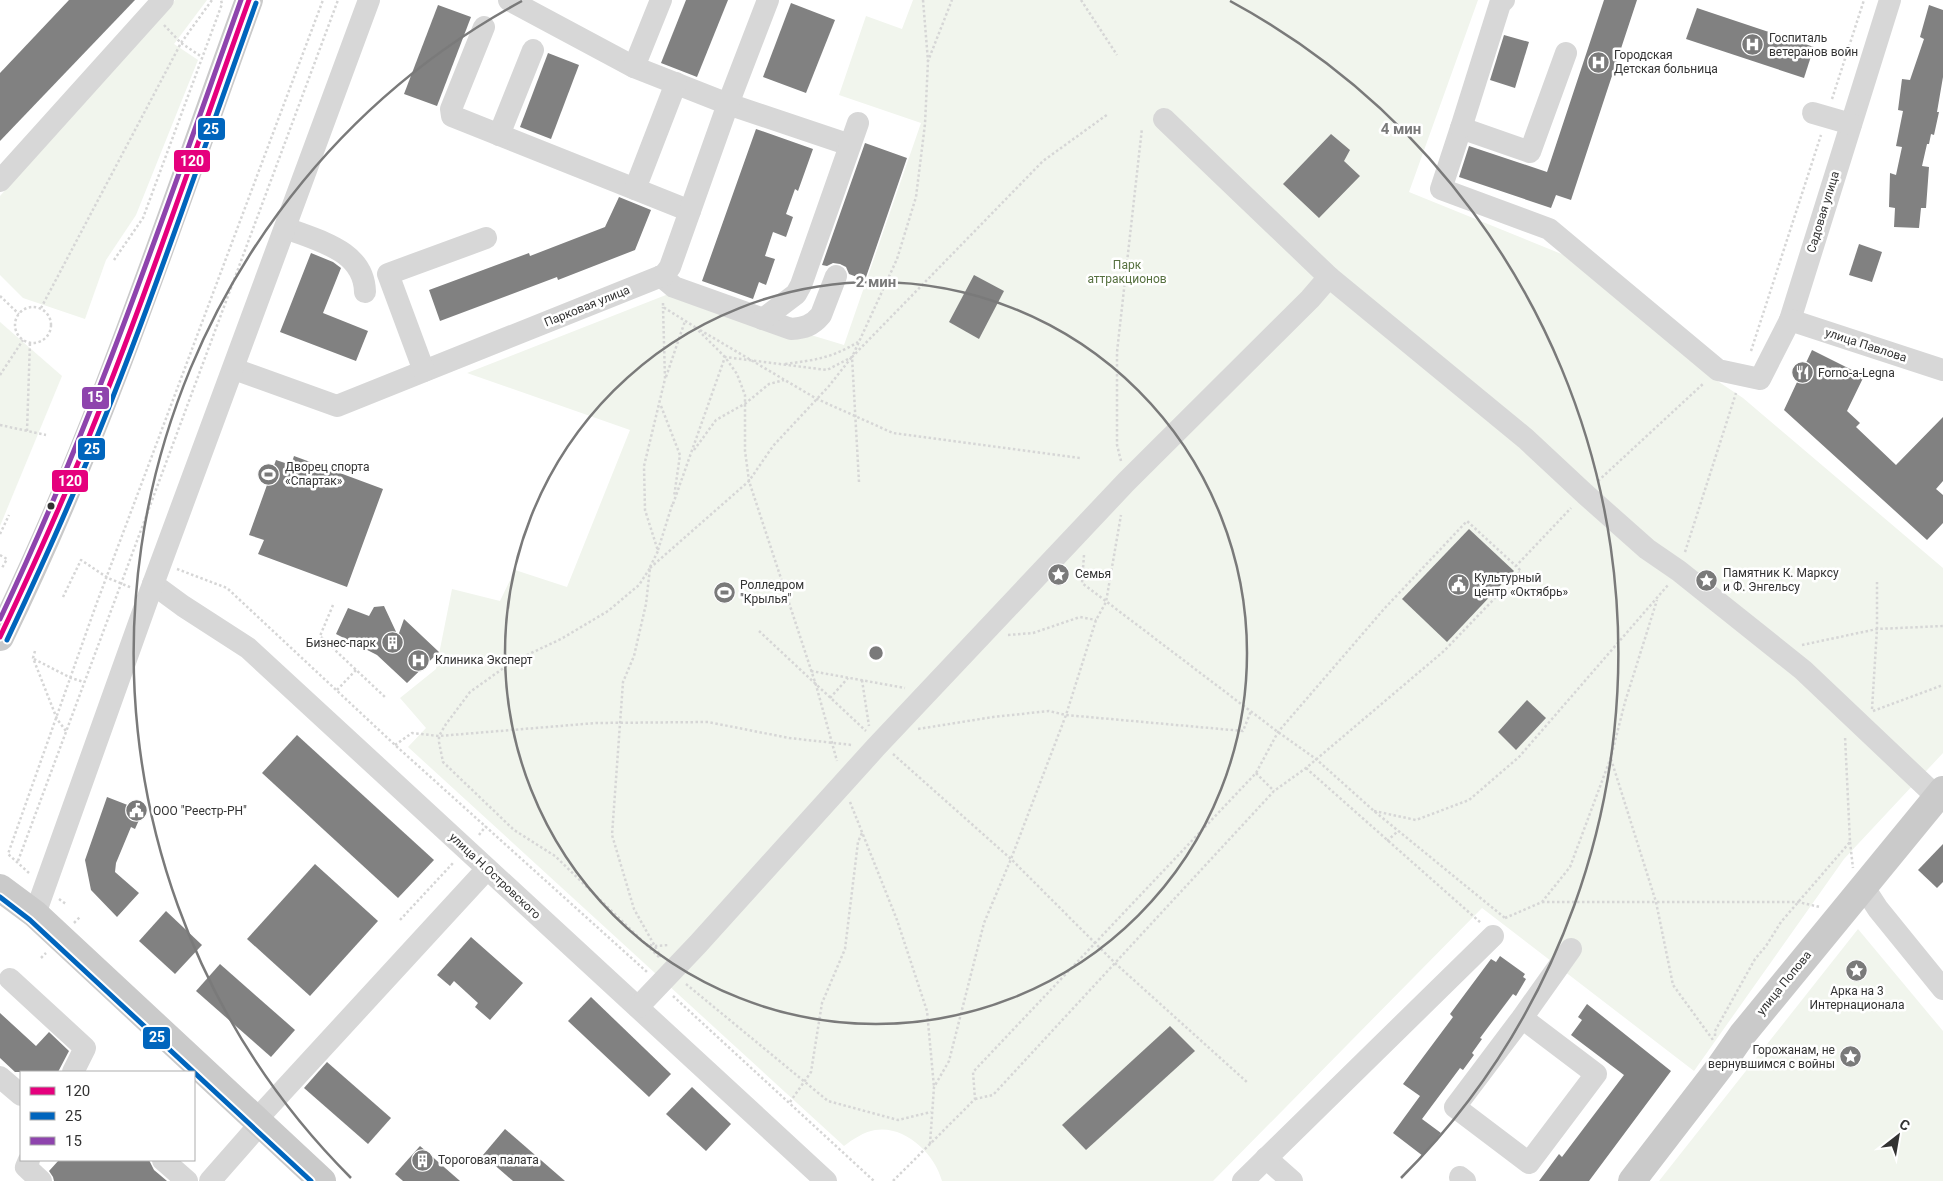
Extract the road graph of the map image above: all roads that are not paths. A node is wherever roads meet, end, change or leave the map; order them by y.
1 (249, 0) edge
2 (369, 0) edge
3 (509, 0) edge
4 (661, 0) edge
5 (768, 0) edge
6 (1504, 0) edge
7 (1890, 0) edge
8 (158, 6) edge
9 (484, 27) dead end
10 (533, 50) dead end
11 (1566, 53) dead end
12 (634, 67) junction
13 (676, 83) junction
14 (728, 104) junction
15 (1820, 115) road end
16 (1164, 119) dead end
17 (858, 122) dead end
18 (1851, 124) junction
19 (1461, 128) junction
20 (499, 135) junction
21 (850, 145) junction
22 (0, 181) edge
23 (634, 189) junction
24 (690, 211) junction
25 (286, 228) junction
26 (486, 238) dead end
27 (836, 276) dead end
28 (1329, 277) junction
29 (667, 282) junction
30 (365, 292) dead end
31 (763, 319) junction
32 (1790, 320) junction
33 (234, 369) junction
34 (1943, 370) edge
35 (424, 371) junction
36 (151, 590) junction
37 (0, 637) edge
38 (1940, 794) edge
39 (487, 869) junction
40 (1858, 879) junction
41 (0, 888) edge
42 (35, 914) junction
43 (1494, 927) road end
44 (1571, 949) dead end
45 (10, 979) dead end
46 (1943, 989) edge
47 (638, 1007) junction
48 (1522, 1018) junction
49 (74, 1071) edge
50 (0, 1077) edge
51 (20, 1094) edge
52 (258, 1122) junction
53 (1266, 1158) junction
54 (164, 1161) edge
55 (187, 1181) edge
56 (210, 1181) edge
57 (322, 1181) edge
58 (826, 1181) edge
59 (1243, 1181) edge
60 (1292, 1181) edge
61 (1632, 1181) edge

1 - 37 main road
2 - 25 street
3 - 12 street
4 - 12 street
5 - 14 street
6 - 19 street
7 - 18 street, Садовая улица
8 - 22 street
9 - 20 street
10 - 20 street
11 - 19 street
12 - 13 street
13 - 14 street
13 - 23 street
14 - 21 street
14 - 24 street
15 - 18 street
16 - 28 street
17 - 21 street
18 - 32 street, Садовая улица
19 - 32 street, Садовая улица
20 - 23 street
21 - 31 street
23 - 24 street
24 - 29 street
25 - 30 street
25 - 33 street
26 - 35 street
27 - 31 street
28 - 38 street
28 - 47 street
29 - 31 street
29 - 35 street, Парковая улица
32 - 34 street, улица Павлова
33 - 35 street, Парковая улица
33 - 36 street
36 - 39 street, улица Н.Островского
36 - 42 street
38 - 40 main road, улица Попова
39 - 47 street, улица Н.Островского
39 - 52 street
40 - 46 street
40 - 61 main road, улица Попова
41 - 42 main road
42 - 52 main road
43 - 53 street
44 - 48 street
45 - 49 street
47 - 58 street, улица Н.Островского
48 - 48 street
50 - 51 street
52 - 56 street
52 - 57 main road
53 - 59 street
53 - 60 street
54 - 55 street

